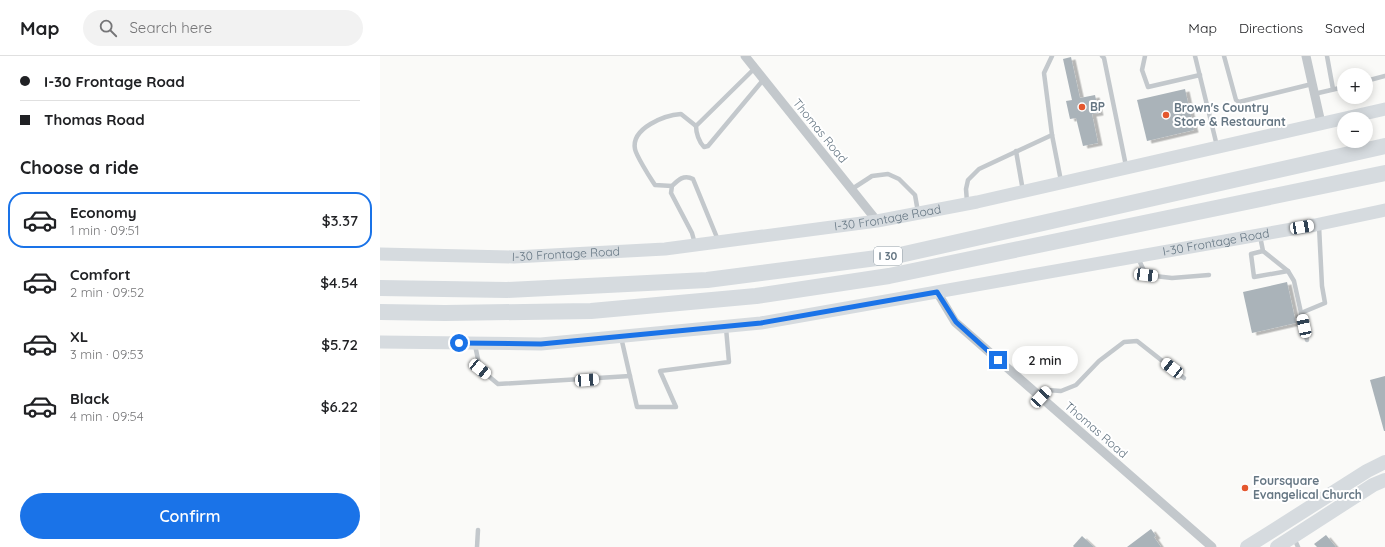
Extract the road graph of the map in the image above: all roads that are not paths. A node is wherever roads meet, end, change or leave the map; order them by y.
1 (745, 56) edge
2 (1052, 56) edge
3 (1102, 56) edge
4 (1145, 56) edge
5 (1195, 56) edge
6 (1224, 56) edge
7 (1306, 56) edge
8 (1327, 56) edge
9 (755, 68) junction
10 (1200, 75) junction
11 (1385, 76) edge
12 (764, 79) junction
13 (1373, 79) edge
14 (1312, 84) junction
15 (1337, 88) edge
16 (1333, 89) junction
17 (1314, 94) junction
18 (1385, 109) edge
19 (1321, 123) junction
20 (696, 126) junction
21 (1052, 135) junction
22 (1385, 146) edge
23 (1218, 147) junction
24 (1016, 151) junction
25 (1127, 168) junction
26 (1385, 173) edge
27 (1061, 183) junction
28 (672, 186) junction
29 (852, 189) junction
30 (1023, 192) junction
31 (968, 204) junction
32 (1385, 210) edge
33 (918, 212) junction
34 (877, 220) junction
35 (1319, 224) junction
36 (1260, 235) junction
37 (718, 242) junction
38 (696, 245) junction
39 (1263, 251) junction
40 (380, 254) edge
41 (1137, 257) junction
42 (1288, 271) junction
43 (1209, 275) dead end
44 (380, 288) edge
45 (937, 292) junction
46 (380, 312) edge
47 (1301, 313) junction
48 (726, 327) junction
49 (621, 336) junction
50 (1307, 340) dead end
51 (380, 342) edge
52 (475, 343) junction
53 (630, 376) junction
54 (1184, 378) dead end
55 (1041, 397) junction
56 (1385, 462) edge
57 (1385, 480) edge
58 (478, 530) dead end
59 (1296, 542) edge
60 (477, 547) edge
61 (1212, 547) edge
62 (1247, 547) edge
63 (1277, 547) edge

1 - 9 street, Thomas Road
2 - 21 lane
3 - 25 lane
4 - 10 lane
5 - 10 lane
6 - 14 lane
7 - 14 street
8 - 16 lane
9 - 12 street, Thomas Road
9 - 20 lane
10 - 23 lane
11 - 13 lane
12 - 20 lane
12 - 29 street, Thomas Road
14 - 17 street
15 - 16 lane
16 - 17 lane
17 - 19 street
18 - 19 main road, I-30 Frontage Road
19 - 23 main road, I-30 Frontage Road
20 - 28 lane
21 - 24 lane
21 - 27 lane
22 - 44 highway, I 30
23 - 25 main road, I-30 Frontage Road
24 - 30 lane
24 - 31 lane
25 - 27 main road, I-30 Frontage Road
26 - 46 highway, I 30
27 - 30 main road, I-30 Frontage Road
28 - 37 lane
28 - 38 lane
29 - 33 lane
29 - 34 street, Thomas Road
30 - 31 main road, I-30 Frontage Road
31 - 33 main road, I-30 Frontage Road
32 - 35 main road, I-30 Frontage Road
33 - 34 main road, I-30 Frontage Road
34 - 37 main road, I-30 Frontage Road
35 - 36 main road, I-30 Frontage Road
35 - 47 lane
36 - 39 lane
36 - 41 main road, I-30 Frontage Road
37 - 38 main road, I-30 Frontage Road
38 - 40 main road, I-30 Frontage Road
39 - 42 lane
39 - 42 lane
41 - 43 lane
41 - 45 main road, I-30 Frontage Road
42 - 47 lane
45 - 48 main road, I-30 Frontage Road
45 - 55 street, Thomas Road
47 - 50 lane
48 - 49 main road, I-30 Frontage Road
48 - 53 lane
49 - 52 main road, I-30 Frontage Road
49 - 53 lane
51 - 52 main road, I-30 Frontage Road
52 - 53 lane
54 - 55 lane
55 - 61 street, Thomas Road
56 - 62 main road
57 - 59 main road
58 - 60 lane
59 - 63 main road

